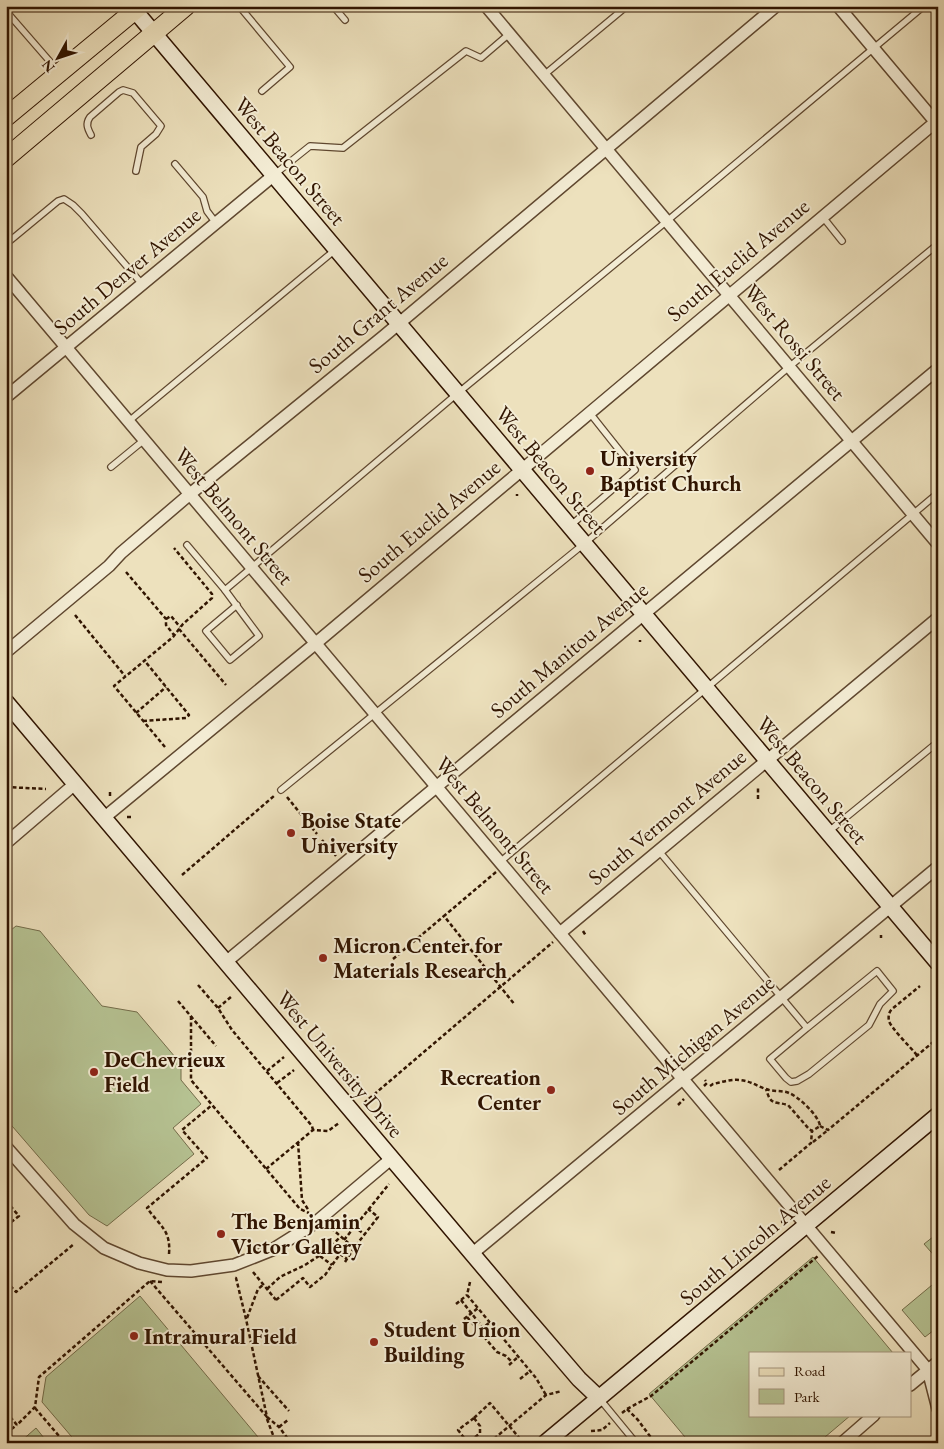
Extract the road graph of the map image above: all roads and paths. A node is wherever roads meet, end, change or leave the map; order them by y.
1 (186, 6) edge
2 (239, 6) edge
3 (333, 6) edge
4 (486, 6) edge
5 (627, 6) edge
6 (776, 6) edge
7 (838, 6) edge
8 (924, 6) edge
9 (135, 8) edge
10 (6, 11) edge
11 (345, 20) dead end
12 (154, 33) junction
13 (509, 34) junction
14 (874, 48) junction
15 (60, 73) junction
16 (544, 75) junction
17 (262, 91) dead end
18 (6, 117) edge
19 (937, 122) edge
20 (91, 135) dead end
21 (605, 148) junction
22 (6, 158) edge
23 (175, 164) dead end
24 (136, 171) dead end
25 (274, 175) junction
26 (822, 216) junction
27 (667, 221) junction
28 (216, 223) junction
29 (842, 241) dead end
30 (6, 244) edge
31 (938, 244) edge
32 (336, 248) junction
33 (7, 278) edge
34 (142, 284) junction
35 (728, 295) junction
36 (399, 323) junction
37 (66, 347) junction
38 (789, 367) junction
39 (938, 369) edge
40 (458, 393) junction
41 (6, 398) edge
42 (589, 412) junction
43 (129, 422) junction
44 (145, 440) junction
45 (851, 441) junction
46 (111, 467) dead end
47 (522, 469) junction
48 (938, 493) edge
49 (190, 494) junction
50 (913, 514) junction
51 (570, 526) junction
52 (585, 543) junction
53 (187, 544) dead end
54 (938, 544) edge
55 (174, 548) dead end
56 (252, 567) junction
57 (126, 572) dead end
58 (225, 590) junction
59 (236, 605) junction
60 (644, 614) junction
61 (75, 615) dead end
62 (938, 618) edge
63 (166, 619) junction
64 (180, 628) junction
65 (174, 635) junction
66 (316, 643) junction
67 (6, 652) edge
68 (144, 660) junction
69 (126, 676) junction
70 (226, 685) dead end
71 (166, 687) junction
72 (706, 688) junction
73 (6, 702) edge
74 (136, 713) junction
75 (375, 713) junction
76 (143, 721) junction
77 (938, 742) edge
78 (164, 747) dead end
79 (767, 760) junction
80 (76, 783) junction
81 (436, 786) junction
82 (6, 787) edge
83 (758, 788) dead end
84 (46, 789) dead end
85 (281, 790) junction
86 (110, 792) dead end
87 (110, 796) dead end
88 (758, 799) dead end
89 (105, 817) junction
90 (127, 817) dead end
91 (133, 817) dead end
92 (828, 832) junction
93 (318, 834) dead end
94 (322, 840) dead end
95 (6, 843) edge
96 (658, 850) junction
97 (337, 857) dead end
98 (502, 864) junction
99 (938, 867) edge
100 (182, 875) dead end
101 (890, 906) junction
102 (444, 916) junction
103 (583, 932) dead end
104 (586, 936) dead end
105 (556, 937) junction
106 (393, 959) dead end
107 (226, 962) junction
108 (938, 962) edge
109 (198, 985) dead end
110 (500, 986) junction
111 (920, 986) dead end
112 (232, 996) dead end
113 (782, 997) junction
114 (178, 1001) dead end
115 (515, 1005) dead end
116 (218, 1008) junction
117 (191, 1016) junction
118 (807, 1028) junction
119 (938, 1038) edge
120 (216, 1046) dead end
121 (684, 1053) dead end
122 (917, 1055) junction
123 (681, 1056) dead end
124 (284, 1057) dead end
125 (294, 1070) dead end
126 (267, 1071) junction
127 (683, 1079) junction
128 (705, 1080) dead end
129 (277, 1083) junction
130 (704, 1086) dead end
131 (710, 1086) dead end
132 (766, 1089) junction
133 (686, 1098) dead end
134 (364, 1103) dead end
135 (212, 1105) junction
136 (678, 1105) dead end
137 (938, 1115) edge
138 (339, 1122) dead end
139 (820, 1126) junction
140 (313, 1130) junction
141 (828, 1130) junction
142 (812, 1131) junction
143 (298, 1142) junction
144 (812, 1143) junction
145 (6, 1147) edge
146 (392, 1158) junction
147 (266, 1169) junction
148 (779, 1170) dead end
149 (389, 1184) dead end
150 (807, 1199) dead end
151 (6, 1201) edge
152 (807, 1204) dead end
153 (368, 1209) junction
154 (343, 1218) dead end
155 (781, 1222) dead end
156 (786, 1222) dead end
157 (806, 1225) junction
158 (6, 1226) edge
159 (354, 1227) junction
160 (331, 1228) dead end
161 (831, 1232) dead end
162 (836, 1233) dead end
163 (364, 1234) junction
164 (340, 1237) junction
165 (344, 1240) junction
166 (74, 1244) dead end
167 (354, 1248) junction
168 (473, 1253) junction
169 (169, 1254) dead end
170 (819, 1255) dead end
171 (320, 1256) junction
172 (332, 1265) junction
173 (253, 1272) dead end
174 (228, 1279) dead end
175 (6, 1281) edge
176 (150, 1281) junction
177 (470, 1282) dead end
178 (166, 1283) dead end
179 (263, 1285) junction
180 (267, 1289) junction
181 (466, 1295) junction
182 (461, 1300) junction
183 (456, 1304) dead end
184 (478, 1308) junction
185 (471, 1314) junction
186 (468, 1317) junction
187 (246, 1319) junction
188 (464, 1320) dead end
189 (490, 1323) junction
190 (518, 1357) junction
191 (512, 1362) junction
192 (938, 1362) edge
193 (509, 1365) dead end
194 (928, 1370) junction
195 (530, 1371) junction
196 (258, 1376) junction
197 (520, 1379) dead end
198 (912, 1383) edge
199 (562, 1391) dead end
200 (546, 1395) junction
201 (599, 1398) junction
202 (35, 1408) junction
203 (938, 1409) edge
204 (289, 1411) dead end
205 (6, 1412) edge
206 (873, 1416) edge
207 (267, 1417) junction
208 (474, 1418) junction
209 (289, 1419) dead end
210 (17, 1424) junction
211 (509, 1425) junction
212 (279, 1427) junction
213 (6, 1433) edge
214 (521, 1440) dead end
215 (65, 1443) edge
216 (276, 1443) edge
217 (291, 1443) edge
218 (489, 1443) edge
219 (545, 1443) edge
220 (636, 1443) edge
221 (656, 1443) edge
222 (842, 1443) edge

1 - 12 main road
2 - 17 lane
3 - 11 lane
4 - 13 street, West Rossi Street
5 - 16 lane
6 - 21 street, South Grant Avenue
7 - 14 street
8 - 14 lane
9 - 12 street, West Beacon Street
9 - 15 main road
10 - 15 lane
12 - 22 main road
12 - 25 street, West Beacon Street
13 - 16 street, West Rossi Street
13 - 25 lane
14 - 19 street
14 - 27 lane
15 - 18 main road
16 - 21 street, West Rossi Street
19 - 26 street, South Euclid Avenue
20 - 24 lane
21 - 27 street, West Rossi Street
21 - 36 street, South Grant Avenue
23 - 28 lane
25 - 28 street, South Denver Avenue
25 - 32 street, West Beacon Street
26 - 29 lane
26 - 35 street, South Euclid Avenue
27 - 35 street, West Rossi Street
27 - 40 lane
28 - 34 street, South Denver Avenue
30 - 34 lane
31 - 38 lane
32 - 36 street, West Beacon Street
32 - 43 lane
33 - 37 street, West Belmont Street
34 - 37 street, South Denver Avenue
35 - 38 street, West Rossi Street
35 - 42 street, South Euclid Avenue
36 - 40 street, West Beacon Street
36 - 49 street, South Grant Avenue
37 - 41 street, South Denver Avenue
37 - 43 street, West Belmont Street
38 - 45 street, West Rossi Street
38 - 52 lane
39 - 45 street, South Manitou Avenue
40 - 47 street, West Beacon Street
40 - 56 lane
42 - 47 street, South Euclid Avenue
42 - 51 lane
43 - 44 street, West Belmont Street
44 - 46 lane
44 - 49 street, West Belmont Street
45 - 50 street, West Rossi Street
45 - 60 street, South Manitou Avenue
47 - 51 street, West Beacon Street
47 - 66 street, South Euclid Avenue
48 - 50 lane
49 - 56 street, West Belmont Street
49 - 67 street, South Grant Avenue
50 - 54 street, West Rossi Street
50 - 72 lane
51 - 52 street, West Beacon Street
52 - 60 street, West Beacon Street
52 - 75 lane
53 - 58 lane
55 - 64 path
56 - 58 lane
56 - 66 street, West Belmont Street
57 - 63 path
58 - 59 lane
59 - 59 lane
60 - 72 street, West Beacon Street
60 - 81 street, South Manitou Avenue
61 - 69 path
62 - 79 street, South Vermont Avenue
63 - 64 path
63 - 65 path
64 - 65 path
64 - 70 path
65 - 68 path
66 - 75 street, West Belmont Street
66 - 89 street, South Euclid Avenue
68 - 69 path
68 - 71 path
69 - 74 path
71 - 74 path
71 - 76 path
72 - 79 street, West Beacon Street
72 - 98 lane
73 - 80 street, West University Drive
74 - 76 path
75 - 81 street, West Belmont Street
75 - 85 lane
76 - 78 path
77 - 92 lane
79 - 92 street, West Beacon Street
79 - 96 street, South Vermont Avenue
80 - 89 street, West University Drive
80 - 95 street
81 - 98 street, West Belmont Street
81 - 107 street, South Manitou Avenue
82 - 84 path
83 - 88 path
85 - 93 path
85 - 100 path
86 - 87 path
89 - 107 street, West University Drive
90 - 91 path
92 - 101 street, West Beacon Street
94 - 97 path
96 - 105 street, South Vermont Avenue
96 - 113 lane
98 - 102 path
98 - 105 street, West Belmont Street
99 - 101 street, South Michigan Avenue
101 - 108 street, West Beacon Street
101 - 113 street, South Michigan Avenue
102 - 106 path
102 - 110 path
103 - 104 path
105 - 110 path
105 - 127 street, West Belmont Street
107 - 146 street, West University Drive
109 - 116 path
110 - 115 path
110 - 134 path
111 - 122 path
112 - 116 path
113 - 118 lane
113 - 127 street, South Michigan Avenue
114 - 117 path
116 - 126 path
117 - 120 path
117 - 135 path
118 - 118 lane
119 - 122 path
121 - 123 path
122 - 141 path
124 - 126 path
125 - 129 path
126 - 129 path
127 - 157 street, West Belmont Street
127 - 168 street, South Michigan Avenue
128 - 130 path
129 - 140 path
131 - 132 path
132 - 139 path
132 - 142 path
133 - 136 path
135 - 147 path
135 - 169 path
137 - 157 street, South Lincoln Avenue
138 - 140 path
139 - 141 path
139 - 142 path
140 - 143 path
141 - 144 path
142 - 144 path
143 - 147 path
143 - 147 path
144 - 148 path
145 - 146 street
146 - 168 street, West University Drive
149 - 153 path
150 - 152 path
151 - 158 path
153 - 159 path
153 - 163 path
154 - 159 path
155 - 156 path
157 - 194 street, West Belmont Street
157 - 201 street, South Lincoln Avenue
159 - 163 path
159 - 165 path
160 - 164 path
161 - 162 path
163 - 167 path
164 - 165 path
164 - 171 path
165 - 167 path
166 - 175 path
167 - 172 path
168 - 201 street, West University Drive
170 - 221 path
171 - 172 path
171 - 180 path
172 - 180 path
173 - 179 path
174 - 187 path
176 - 178 path
176 - 202 path
176 - 207 path
177 - 181 path
179 - 180 path
179 - 187 path
181 - 182 path
181 - 184 path
182 - 183 path
182 - 185 path
184 - 185 path
184 - 189 path
185 - 186 path
185 - 189 path
186 - 188 path
186 - 191 path
187 - 196 path
189 - 190 path
190 - 191 path
190 - 195 path
191 - 193 path
192 - 194 street
194 - 198 street
194 - 203 street, West Belmont Street
195 - 197 path
195 - 200 path
196 - 204 path
196 - 207 path
199 - 200 path
200 - 211 path
201 - 219 street
201 - 220 lane
202 - 210 path
202 - 215 path
205 - 210 path
206 - 222 street
207 - 212 path
207 - 216 path
208 - 208 path
208 - 211 path
209 - 212 path
210 - 213 path
211 - 214 path
211 - 218 path
212 - 217 path

